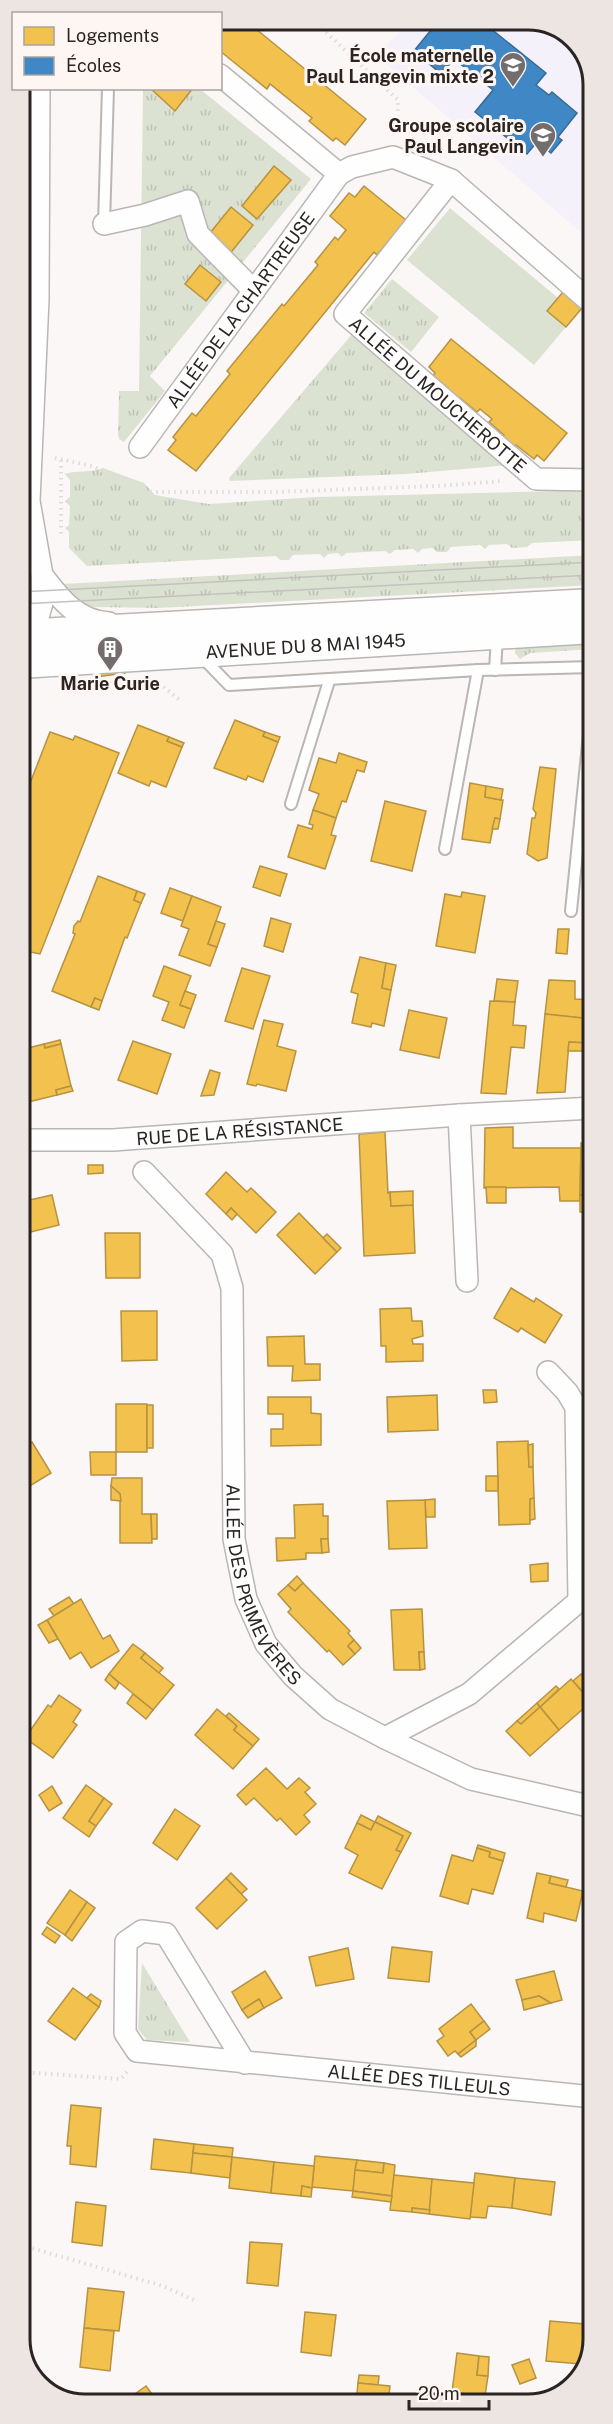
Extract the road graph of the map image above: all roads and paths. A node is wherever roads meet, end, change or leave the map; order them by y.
1 (324, 30) edge
2 (222, 77) edge
3 (39, 90) edge
4 (108, 90) edge
5 (396, 158) junction
6 (339, 174) junction
7 (451, 180) junction
8 (104, 224) joint
9 (254, 291) junction
10 (583, 296) edge
11 (35, 398) junction
12 (30, 403) edge
13 (140, 447) dead end
14 (32, 454) junction
15 (61, 460) junction
16 (30, 464) edge
17 (536, 479) junction
18 (583, 480) edge
19 (30, 521) edge
20 (61, 540) dead end
21 (42, 575) junction
22 (583, 605) edge
23 (30, 626) edge
24 (169, 626) junction
25 (583, 629) edge
26 (497, 633) junction
27 (30, 637) edge
28 (197, 652) junction
29 (30, 662) edge
30 (583, 667) edge
31 (478, 670) junction
32 (495, 670) junction
33 (329, 681) junction
34 (583, 793) edge
35 (291, 804) dead end
36 (445, 849) dead end
37 (571, 911) dead end
38 (583, 1109) edge
39 (459, 1115) junction
40 (30, 1140) edge
41 (144, 1172) dead end
42 (467, 1281) dead end
43 (548, 1372) dead end
44 (583, 1541) edge
45 (583, 1600) edge
46 (385, 1738) junction
47 (583, 1805) edge
48 (146, 2052) junction
49 (245, 2063) junction
50 (30, 2073) edge
51 (583, 2096) edge
52 (30, 2248) edge
53 (196, 2301) dead end

1 - 5 path
2 - 6 street
3 - 11 street
4 - 8 lane
5 - 6 street
5 - 7 street
6 - 9 street, ALLÉE DE LA CHARTREUSE
7 - 10 street
7 - 17 street, ALLÉE DU MOUCHEROTTE
8 - 9 street
9 - 13 street, ALLÉE DE LA CHARTREUSE
11 - 12 street
11 - 14 street
14 - 15 path
14 - 16 street
15 - 17 path
15 - 20 path
17 - 18 street, ALLÉE DU MOUCHEROTTE
19 - 21 street
21 - 23 street
21 - 24 street
22 - 24 main road, AVENUE DU 8 MAI 1945
24 - 27 main road, AVENUE DU 8 MAI 1945
25 - 26 main road, AVENUE DU 8 MAI 1945
26 - 28 main road, AVENUE DU 8 MAI 1945
26 - 32 lane
28 - 29 main road, AVENUE DU 8 MAI 1945
28 - 33 lane
30 - 32 lane
31 - 32 lane
31 - 33 lane
31 - 36 lane
33 - 35 lane
34 - 37 lane
38 - 39 street, RUE DE LA RÉSISTANCE
39 - 40 street, RUE DE LA RÉSISTANCE
39 - 42 street
41 - 46 street, ALLÉE DES PRIMEVÈRES
43 - 44 street
45 - 46 street
46 - 47 street, ALLÉE DES PRIMEVÈRES
48 - 49 street, ALLÉE DES TILLEULS
48 - 49 street
48 - 50 path
49 - 51 street, ALLÉE DES TILLEULS
52 - 53 path

